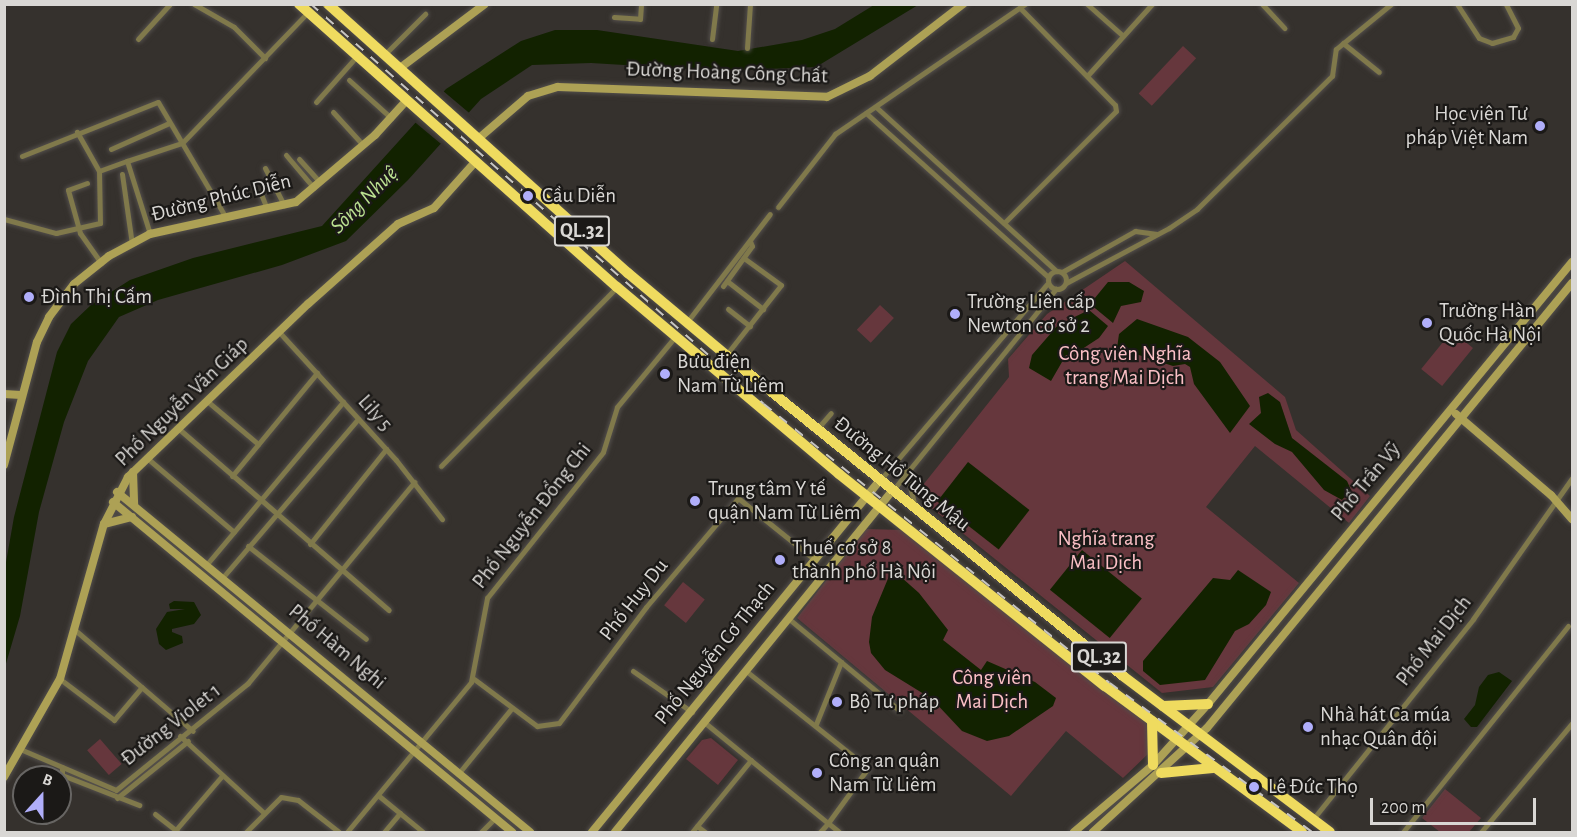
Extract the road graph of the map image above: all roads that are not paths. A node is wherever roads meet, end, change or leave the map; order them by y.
1 (170, 4) edge
2 (194, 4) edge
3 (328, 4) edge
4 (485, 4) edge
5 (641, 4) edge
6 (716, 4) edge
7 (750, 4) edge
8 (963, 4) edge
9 (1087, 4) edge
10 (1262, 4) edge
11 (1391, 4) edge
12 (1457, 4) edge
13 (1506, 4) edge
14 (1150, 5) edge
15 (1023, 6) edge
16 (304, 8) edge
17 (425, 14) dead end
18 (614, 17) dead end
19 (1284, 28) dead end
20 (1122, 35) junction
21 (138, 39) dead end
22 (712, 39) dead end
23 (1343, 43) junction
24 (747, 48) dead end
25 (385, 54) junction
26 (357, 56) junction
27 (265, 58) junction
28 (400, 68) junction
29 (1378, 72) dead end
30 (1087, 76) junction
31 (350, 80) dead end
32 (407, 100) junction
33 (316, 102) dead end
34 (876, 107) junction
35 (333, 112) dead end
36 (867, 113) junction
37 (391, 118) junction
38 (169, 123) junction
39 (77, 132) junction
40 (478, 139) junction
41 (182, 143) junction
42 (363, 145) junction
43 (111, 150) dead end
44 (926, 153) junction
45 (286, 155) dead end
46 (21, 156) dead end
47 (299, 159) dead end
48 (919, 160) junction
49 (477, 161) junction
50 (128, 162) junction
51 (265, 168) dead end
52 (99, 171) junction
53 (122, 174) dead end
54 (87, 183) dead end
55 (277, 183) dead end
56 (317, 185) junction
57 (263, 194) dead end
58 (286, 205) junction
59 (778, 207) dead end
60 (268, 208) junction
61 (770, 214) dead end
62 (225, 216) junction
63 (4, 219) edge
64 (1004, 223) junction
65 (79, 229) junction
66 (150, 234) junction
67 (1156, 234) junction
68 (750, 241) junction
69 (132, 244) junction
70 (608, 255) junction
71 (744, 258) junction
72 (1572, 262) edge
73 (101, 263) junction
74 (597, 269) junction
75 (1059, 271) junction
76 (1048, 277) junction
77 (1066, 283) junction
78 (1572, 283) edge
79 (1047, 284) junction
80 (617, 287) junction
81 (1056, 289) junction
82 (728, 309) dead end
83 (763, 309) junction
84 (687, 322) junction
85 (750, 326) junction
86 (280, 333) junction
87 (675, 337) junction
88 (728, 356) junction
89 (717, 372) junction
90 (317, 373) junction
91 (4, 394) edge
92 (21, 395) junction
93 (207, 401) junction
94 (343, 402) junction
95 (1451, 410) junction
96 (831, 413) dead end
97 (1460, 418) junction
98 (358, 419) junction
99 (179, 429) junction
100 (817, 429) junction
101 (258, 444) junction
102 (386, 449) junction
103 (147, 458) junction
104 (897, 464) junction
105 (4, 465) edge
106 (441, 466) dead end
107 (133, 472) junction
108 (907, 473) junction
109 (231, 476) junction
110 (1572, 478) edge
111 (880, 480) junction
112 (414, 482) junction
113 (892, 491) junction
114 (117, 492) junction
115 (866, 497) junction
116 (113, 502) junction
117 (260, 502) junction
118 (1556, 503) junction
119 (134, 505) junction
120 (880, 507) junction
121 (916, 511) junction
122 (274, 514) junction
123 (132, 517) junction
124 (442, 519) dead end
125 (1572, 519) edge
126 (104, 524) junction
127 (234, 532) junction
128 (310, 544) junction
129 (248, 546) junction
130 (815, 560) junction
131 (207, 564) junction
132 (340, 569) junction
133 (993, 573) junction
134 (223, 577) junction
135 (1011, 587) junction
136 (981, 588) junction
137 (316, 601) junction
138 (999, 602) junction
139 (389, 609) dead end
140 (789, 619) junction
141 (1568, 626) dead end
142 (75, 630) junction
143 (290, 632) junction
144 (366, 639) dead end
145 (283, 640) junction
146 (841, 662) junction
147 (633, 671) dead end
148 (746, 671) junction
149 (60, 679) junction
150 (474, 679) junction
151 (142, 687) junction
152 (1208, 704) junction
153 (1163, 706) junction
154 (511, 709) junction
155 (899, 710) dead end
156 (692, 712) junction
157 (704, 722) junction
158 (1152, 722) junction
159 (1572, 723) edge
160 (816, 724) junction
161 (1187, 726) junction
162 (193, 731) junction
163 (1201, 735) junction
164 (180, 736) junction
165 (1175, 739) junction
166 (188, 741) junction
167 (423, 743) junction
168 (20, 749) junction
169 (1188, 749) junction
170 (415, 752) junction
171 (751, 760) junction
172 (57, 765) edge
173 (1213, 768) junction
174 (72, 771) edge
175 (1153, 773) junction
176 (458, 774) junction
177 (4, 777) edge
178 (221, 777) junction
179 (72, 779) edge
180 (379, 796) junction
181 (117, 798) junction
182 (139, 805) dead end
183 (264, 813) junction
184 (400, 813) junction
185 (154, 814) dead end
186 (495, 818) junction
187 (1313, 819) junction
188 (828, 823) junction
189 (697, 826) junction
190 (1300, 831) edge
191 (176, 832) edge
192 (246, 832) edge
193 (339, 832) edge
194 (347, 832) edge
195 (384, 832) edge
196 (423, 832) edge
197 (481, 832) edge
198 (512, 832) edge
199 (530, 832) edge
200 (592, 832) edge
201 (615, 832) edge
202 (692, 832) edge
203 (705, 832) edge
204 (820, 832) edge
205 (839, 832) edge
206 (1074, 832) edge
207 (1093, 832) edge
208 (1330, 832) edge
209 (1403, 832) edge
210 (1481, 832) edge

1 - 21 street
2 - 27 street
3 - 25 highway, QL.32
4 - 28 street
5 - 18 street
6 - 22 street
7 - 24 street
8 - 40 street, Đường Hoàng Công Chất
9 - 20 street
10 - 19 street
11 - 23 street
12 - 13 street
14 - 20 street
15 - 30 street
15 - 34 street
16 - 26 highway, QL.32
16 - 27 street
17 - 25 street
20 - 30 street
23 - 29 street
23 - 67 street
25 - 28 highway, QL.32
26 - 32 highway, QL.32
26 - 33 street
27 - 41 street
28 - 40 highway, Đường Hồ Tùng Mậu / QL.32
30 - 64 street
31 - 37 street
32 - 37 street, Đường Phúc Diễn
32 - 49 highway, Đường Hồ Tùng Mậu / QL.32
34 - 36 street
34 - 44 street
35 - 42 street
36 - 48 street
36 - 59 street
37 - 42 street, Đường Phúc Diễn
38 - 39 street
38 - 41 street
38 - 43 street
39 - 46 street
39 - 52 street
40 - 70 highway, Đường Hồ Tùng Mậu / QL.32
41 - 50 street
41 - 62 street
42 - 56 street, Đường Phúc Diễn
44 - 48 street
44 - 64 street
45 - 56 street
47 - 56 street
48 - 76 street
49 - 74 highway, Đường Hồ Tùng Mậu / QL.32
49 - 86 street, Phố Nguyễn Văn Giáp
50 - 52 street
50 - 66 street
51 - 58 street
52 - 65 street
53 - 69 street
54 - 65 street
55 - 58 street
56 - 58 street, Đường Phúc Diễn
57 - 60 street
58 - 60 street, Đường Phúc Diễn
60 - 62 street, Đường Phúc Diễn
61 - 68 street
62 - 66 street, Đường Phúc Diễn
63 - 65 street
64 - 75 street
65 - 73 street
66 - 69 street, Đường Phúc Diễn
67 - 75 street
67 - 77 street
68 - 71 street
68 - 84 street
69 - 73 street, Đường Phúc Diễn
70 - 74 highway
70 - 84 highway, Đường Hồ Tùng Mậu / QL.32
71 - 83 street
71 - 83 street
72 - 95 street, Phố Trần Vỹ
73 - 92 street, Đường Phúc Diễn
74 - 80 highway, Đường Hồ Tùng Mậu / QL.32
75 - 76 street
75 - 77 street
76 - 79 street
77 - 81 street
78 - 97 street, Phố Trần Vỹ
79 - 81 street
79 - 104 street
80 - 87 highway, Đường Hồ Tùng Mậu / QL.32
80 - 106 street
81 - 108 street
82 - 85 street
83 - 85 street
84 - 87 highway
84 - 88 highway, Đường Hồ Tùng Mậu / QL.32
85 - 88 street
86 - 90 street, Lily 5
86 - 93 street, Phố Nguyễn Văn Giáp
87 - 89 highway, Đường Hồ Tùng Mậu / QL.32
87 - 150 street, Phố Nguyễn Đổng Chi
88 - 89 highway
88 - 100 highway, Đường Hồ Tùng Mậu / QL.32
89 - 115 highway, Đường Hồ Tùng Mậu / QL.32
90 - 94 street, Lily 5
90 - 101 street
91 - 92 street
92 - 105 street, Đường Phúc Diễn
93 - 99 street, Phố Nguyễn Văn Giáp
93 - 101 street
94 - 98 street, Lily 5
94 - 117 street
95 - 97 street
95 - 152 street, Phố Trần Vỹ
96 - 100 street
97 - 118 street
97 - 163 street, Phố Trần Vỹ
98 - 102 street, Lily 5
98 - 122 street
99 - 103 street, Phố Nguyễn Văn Giáp
99 - 109 street
100 - 111 highway, Đường Hồ Tùng Mậu / QL.32
101 - 109 street
102 - 112 street, Lily 5
102 - 128 street
103 - 107 street, Phố Nguyễn Văn Giáp
103 - 127 street
104 - 108 street
104 - 111 street
107 - 114 street, Phố Nguyễn Văn Giáp
107 - 119 street
108 - 113 street
108 - 121 street
109 - 117 street
110 - 118 street, Phố Mai Dịch
111 - 113 highway, Đường Hồ Tùng Mậu / QL.32
111 - 115 street, Phố Nguyễn Cơ Thạch
112 - 124 street, Lily 5
112 - 132 street, Đường Violet 1
113 - 120 street, Phố Nguyễn Cơ Thạch
113 - 121 highway, Đường Hồ Tùng Mậu / QL.32
114 - 116 street, Phố Nguyễn Văn Giáp
114 - 119 street, Phố Hàm Nghi
115 - 120 highway, Đường Hồ Tùng Mậu / QL.32
115 - 130 street, Phố Nguyễn Cơ Thạch
116 - 123 street, Phố Hàm Nghi
116 - 126 street, Phố Nguyễn Văn Giáp
117 - 122 street
117 - 127 street
118 - 125 street
118 - 187 street, Phố Mai Dịch
119 - 131 street, Phố Hàm Nghi
120 - 136 highway, Đường Hồ Tùng Mậu / QL.32
120 - 140 street, Phố Nguyễn Cơ Thạch
121 - 133 highway, Đường Hồ Tùng Mậu / QL.32
122 - 128 street
122 - 129 street
123 - 126 street
123 - 145 street, Phố Hàm Nghi
126 - 142 street, Phố Nguyễn Văn Giáp
127 - 131 street
128 - 132 street
129 - 134 street
129 - 137 street
130 - 154 street, Phố Huy Du
130 - 156 street, Phố Nguyễn Cơ Thạch
131 - 134 street, Phố Hàm Nghi
132 - 137 street, Đường Violet 1
132 - 139 street
133 - 135 highway, Đường Hồ Tùng Mậu / QL.32
133 - 136 highway
134 - 143 street, Phố Hàm Nghi
135 - 138 highway
135 - 153 highway, Đường Hồ Tùng Mậu / QL.32
136 - 138 highway, Đường Hồ Tùng Mậu / QL.32
137 - 143 street, Đường Violet 1
137 - 144 street
138 - 158 highway, Đường Hồ Tùng Mậu / QL.32
140 - 146 street
140 - 148 street, Phố Nguyễn Cơ Thạch
141 - 209 street
142 - 149 street, Phố Nguyễn Văn Giáp
142 - 151 street
143 - 145 street, Đường Violet 1
143 - 167 street, Phố Hàm Nghi
145 - 162 street, Đường Violet 1
145 - 170 street, Phố Hàm Nghi
146 - 155 street
146 - 160 street
147 - 156 street
148 - 157 street, Phố Nguyễn Cơ Thạch
148 - 160 street
149 - 151 street
149 - 168 street, Phố Nguyễn Văn Giáp
150 - 154 street, Phố Huy Du
150 - 167 street, Phố Nguyễn Đổng Chi
151 - 162 street
152 - 153 highway
152 - 161 street, Phố Trần Vỹ
153 - 161 highway, Đường Hồ Tùng Mậu / QL.32
154 - 176 street
156 - 157 street
156 - 200 street, Phố Nguyễn Cơ Thạch
157 - 171 street
157 - 201 street, Phố Nguyễn Cơ Thạch
158 - 165 highway, Đường Hồ Tùng Mậu / QL.32
158 - 175 highway
159 - 210 street
160 - 188 street
161 - 163 highway, Đường Hồ Tùng Mậu / QL.32
161 - 165 street, Phố Trần Vỹ
162 - 164 street, Đường Violet 1
163 - 169 street, Phố Trần Vỹ
163 - 187 highway, Đường Hồ Tùng Mậu / QL.32
164 - 166 street
164 - 174 street, Đường Violet 1
165 - 169 highway, Đường Hồ Tùng Mậu / QL.32
165 - 175 street, Phố Trần Vỹ
166 - 178 street
166 - 181 street
167 - 170 street, Phố Nguyễn Đổng Chi
167 - 176 street, Phố Hàm Nghi
168 - 172 street
168 - 177 street, Phố Nguyễn Văn Giáp
169 - 173 highway, Đường Hồ Tùng Mậu / QL.32
169 - 175 street, Phố Trần Vỹ
170 - 180 street, Phố Nguyễn Đổng Chi
170 - 186 street, Phố Hàm Nghi
171 - 188 street
171 - 189 street
173 - 175 highway
173 - 190 highway, Đường Hồ Tùng Mậu / QL.32
175 - 206 street
175 - 207 street
176 - 199 street, Phố Hàm Nghi
178 - 183 street
178 - 191 street
179 - 181 street
180 - 184 street
180 - 194 street, Phố Nguyễn Đổng Chi
181 - 182 street
183 - 192 street
183 - 193 street
184 - 195 street
184 - 196 street
185 - 191 street
186 - 197 street
186 - 198 street, Phố Hàm Nghi
187 - 208 highway, Đường Hồ Tùng Mậu / QL.32
188 - 204 street
188 - 205 street
189 - 202 street
189 - 203 street

